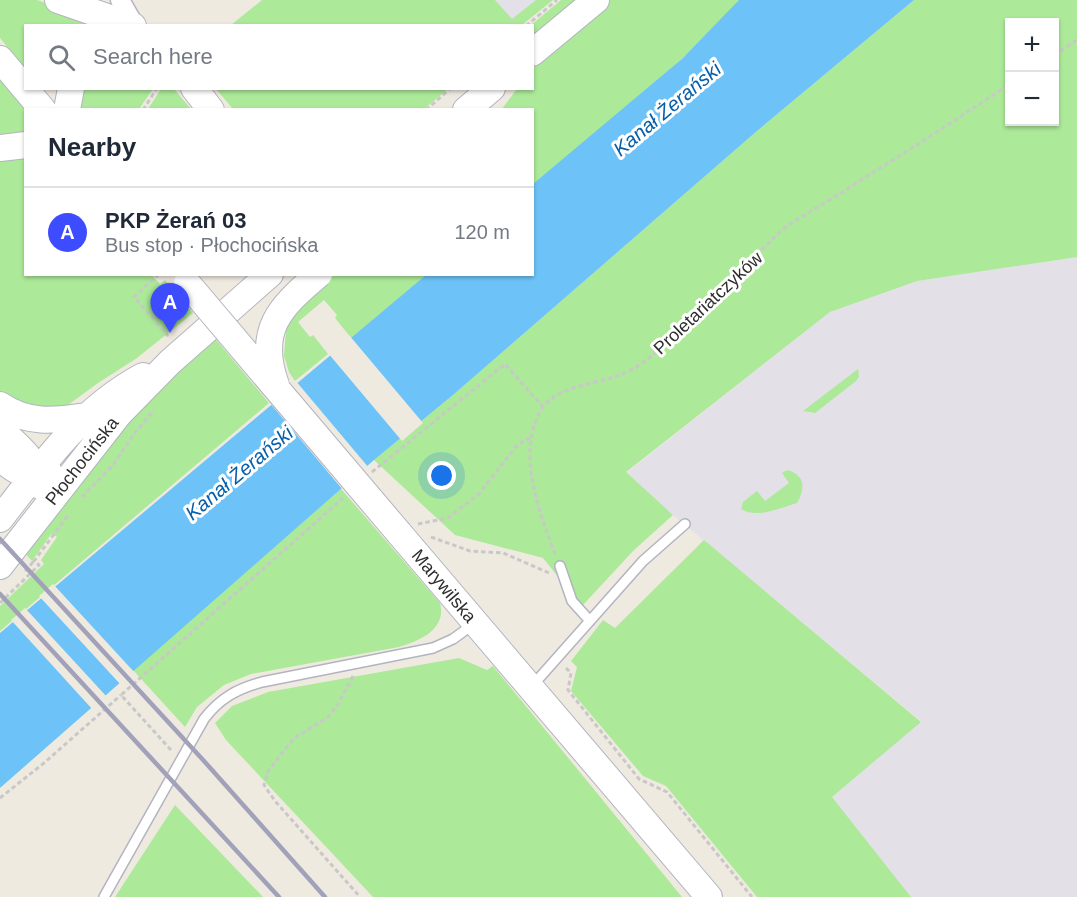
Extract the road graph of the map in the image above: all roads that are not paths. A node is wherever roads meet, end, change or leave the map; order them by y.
1 (58, 0) edge
2 (596, 0) edge
3 (128, 11) edge
4 (534, 53) edge
5 (0, 59) edge
6 (24, 87) edge
7 (26, 90) edge
8 (71, 90) edge
9 (196, 90) edge
10 (490, 90) edge
11 (507, 90) edge
12 (41, 108) edge
13 (67, 108) edge
14 (209, 108) edge
15 (468, 108) edge
16 (493, 108) edge
17 (24, 145) edge
18 (0, 148) edge
19 (267, 276) edge
20 (317, 276) edge
21 (184, 279) edge
22 (278, 391) junction
23 (0, 405) edge
24 (96, 422) junction
25 (0, 428) edge
26 (0, 458) edge
27 (82, 462) junction
28 (36, 473) junction
29 (0, 519) edge
30 (686, 524) dead end
31 (25, 534) junction
32 (0, 566) edge
33 (560, 566) road end
34 (590, 621) junction
35 (475, 623) junction
36 (531, 688) junction
37 (104, 897) edge
38 (709, 897) edge

1 - 3 main road
2 - 4 main road
5 - 6 main road
7 - 12 main road
8 - 13 main road
9 - 14 main road
10 - 15 main road
11 - 16 main road
17 - 18 main road
19 - 24 main road, Płochocińska
20 - 22 main road, bridge
21 - 22 main road, Marywilska, bridge
22 - 35 main road, Marywilska, bridge
23 - 24 main road
24 - 27 main road, Płochocińska
24 - 28 main road, Płochocińska
25 - 28 main road
26 - 28 main road
27 - 28 main road
27 - 31 main road, Płochocińska
28 - 29 main road, Płochocińska
28 - 31 main road
30 - 34 lane
31 - 32 main road, Płochocińska
33 - 34 lane
34 - 36 lane
35 - 36 main road, Marywilska
35 - 37 lane
36 - 38 main road, Marywilska

